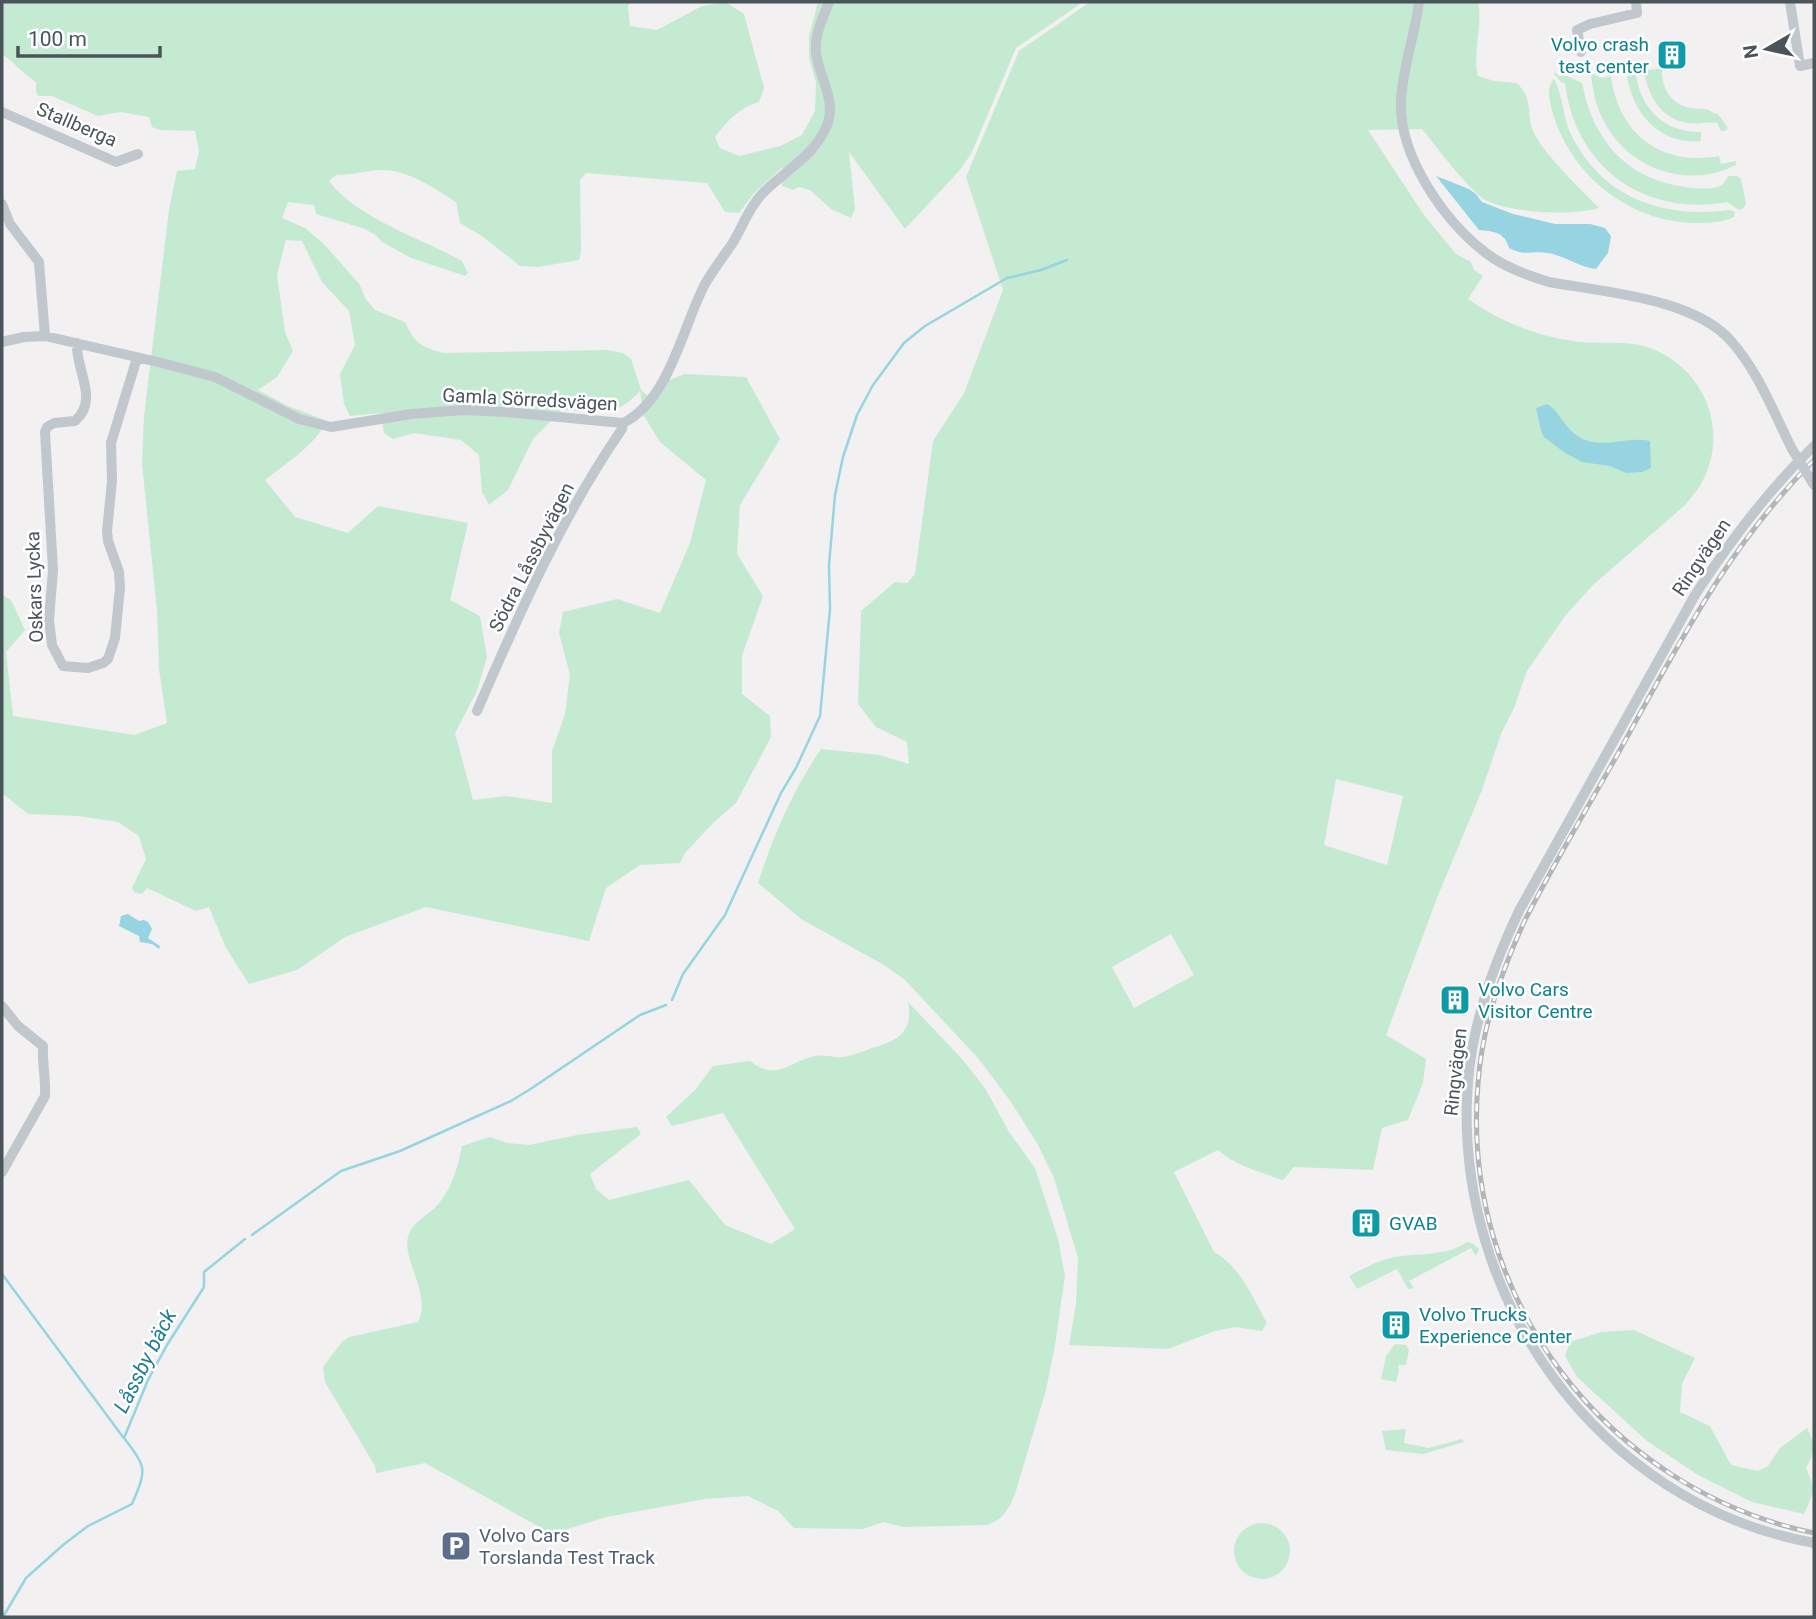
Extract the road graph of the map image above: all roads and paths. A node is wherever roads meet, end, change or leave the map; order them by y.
1 (829, 2) edge
2 (1419, 2) edge
3 (1636, 2) edge
4 (1790, 2) edge
5 (1581, 52) dead end
6 (1814, 64) edge
7 (2, 112) edge
8 (138, 155) dead end
9 (2, 204) edge
10 (45, 336) junction
11 (2, 342) edge
12 (77, 343) junction
13 (137, 358) junction
14 (623, 423) junction
15 (1814, 446) edge
16 (1814, 485) edge
17 (477, 711) dead end
18 (2, 1006) edge
19 (2, 1172) edge
20 (1814, 1543) edge

1 - 14 street, Gamla Sörredsvägen
2 - 16 street, bridge
3 - 5 street
4 - 6 street
7 - 8 street, Stallberga
9 - 10 street
10 - 11 street, Gamla Sörredsvägen
10 - 12 street, Gamla Sörredsvägen
12 - 13 street, Gamla Sörredsvägen
12 - 13 street, Oskars Lycka
13 - 14 street, Gamla Sörredsvägen
14 - 17 street, Södra Låssbyvägen
15 - 20 street, Ringvägen
18 - 19 street

